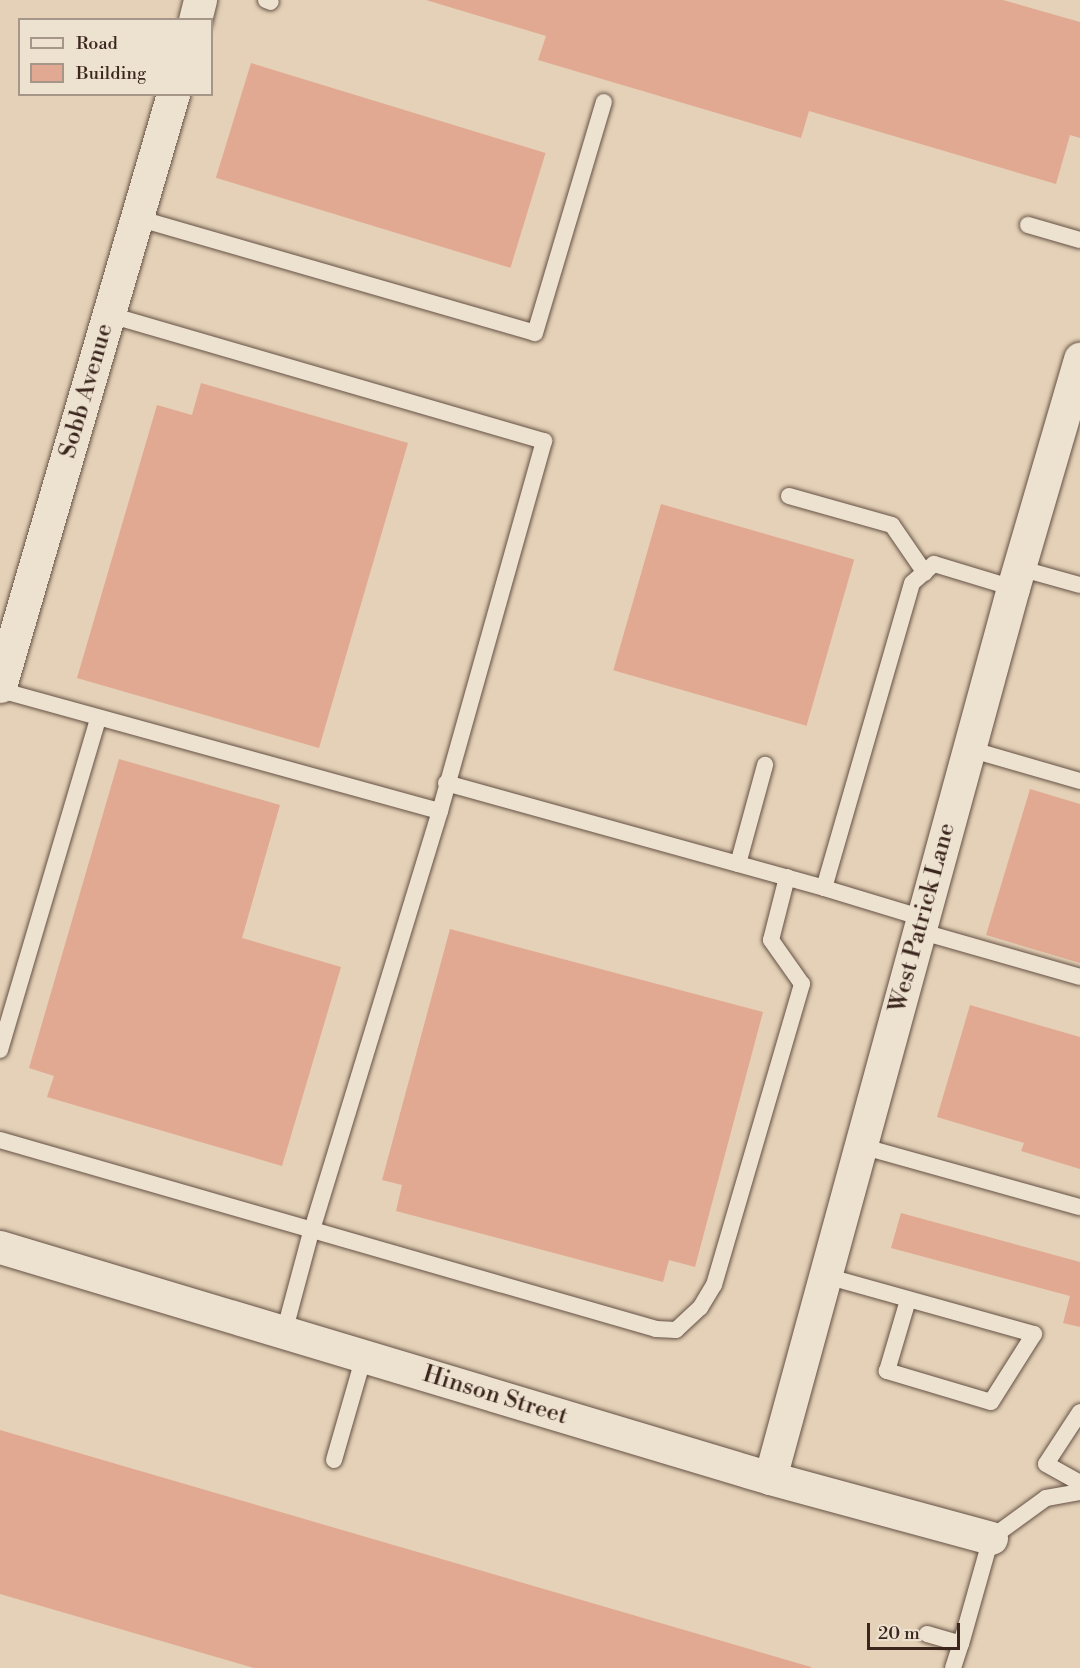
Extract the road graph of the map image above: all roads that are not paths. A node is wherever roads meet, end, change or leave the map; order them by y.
1 (200, 0) edge
2 (196, 18) edge
3 (172, 96) edge
4 (604, 102) dead end
5 (137, 218) junction
6 (1028, 225) dead end
7 (1080, 240) edge
8 (110, 315) junction
9 (1080, 359) edge
10 (789, 496) dead end
11 (925, 573) junction
12 (1016, 578) junction
13 (1080, 585) edge
14 (0, 688) edge
15 (98, 719) junction
16 (969, 749) junction
17 (765, 765) dead end
18 (1080, 781) edge
19 (446, 783) junction
20 (440, 811) junction
21 (738, 864) junction
22 (787, 877) junction
23 (824, 888) junction
24 (921, 925) junction
25 (1080, 977) edge
26 (0, 1050) edge
27 (0, 1140) edge
28 (861, 1146) junction
29 (1080, 1207) edge
30 (312, 1232) junction
31 (0, 1247) edge
32 (826, 1276) junction
33 (908, 1300) junction
34 (284, 1333) junction
35 (364, 1356) junction
36 (1080, 1412) edge
37 (334, 1460) dead end
38 (770, 1478) junction
39 (1080, 1483) edge
40 (1080, 1492) edge
41 (991, 1538) junction
42 (927, 1634) dead end
43 (961, 1644) junction
44 (953, 1668) edge

1 - 2 street
3 - 5 street, Sobb Avenue
4 - 5 lane
5 - 8 street, Sobb Avenue
6 - 7 lane
8 - 14 street, Sobb Avenue
8 - 19 lane
9 - 12 street, West Patrick Lane
10 - 11 lane
11 - 12 lane
11 - 23 lane
12 - 13 lane
12 - 16 street, West Patrick Lane
14 - 15 lane
15 - 20 lane
15 - 26 lane
16 - 18 lane
16 - 24 street, West Patrick Lane
17 - 21 lane
19 - 20 lane
19 - 21 lane
20 - 30 lane
21 - 22 lane
22 - 23 lane
22 - 30 lane
23 - 24 lane
24 - 25 lane
24 - 28 street, West Patrick Lane
27 - 30 lane
28 - 29 lane
28 - 32 street, West Patrick Lane
30 - 34 lane
31 - 34 street, Hinson Street
32 - 33 lane
32 - 38 street, West Patrick Lane
33 - 33 lane
34 - 35 street, Hinson Street
35 - 37 lane
35 - 38 street, Hinson Street
36 - 39 lane
38 - 41 street, Hinson Street
40 - 41 lane
41 - 43 lane
42 - 43 lane
43 - 44 lane

